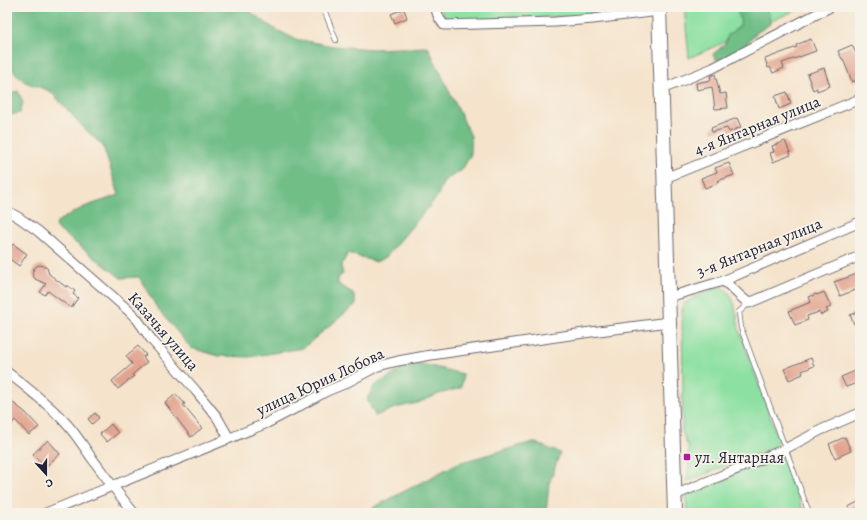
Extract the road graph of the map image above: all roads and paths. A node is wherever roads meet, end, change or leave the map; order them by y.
1 (323, 7) edge
2 (435, 7) edge
3 (830, 7) edge
4 (659, 9) edge
5 (336, 40) dead end
6 (662, 89) junction
7 (860, 99) edge
8 (665, 178) junction
9 (7, 211) edge
10 (860, 222) edge
11 (860, 256) edge
12 (723, 281) junction
13 (669, 297) junction
14 (749, 304) junction
15 (669, 322) junction
16 (7, 372) edge
17 (860, 413) edge
18 (229, 438) junction
19 (785, 449) junction
20 (113, 486) junction
21 (675, 495) junction
22 (46, 513) edge
23 (134, 513) edge
24 (675, 513) edge
25 (809, 513) edge

1 - 5 lane
2 - 4 street
3 - 6 street
4 - 6 main road
6 - 8 main road
7 - 8 street, 4-я Янтарная улица
8 - 13 main road
9 - 18 street, Казачья улица
10 - 12 street, 3-я Янтарная улица
11 - 14 street
12 - 13 street, 3-я Янтарная улица
12 - 14 street
13 - 15 main road
14 - 19 lane
15 - 18 street, улица Юрия Лобова
15 - 21 main road
16 - 20 street
17 - 19 street
18 - 20 street, улица Юрия Лобова
19 - 21 street
19 - 25 lane
20 - 22 street, улица Юрия Лобова
20 - 23 street
21 - 24 main road

